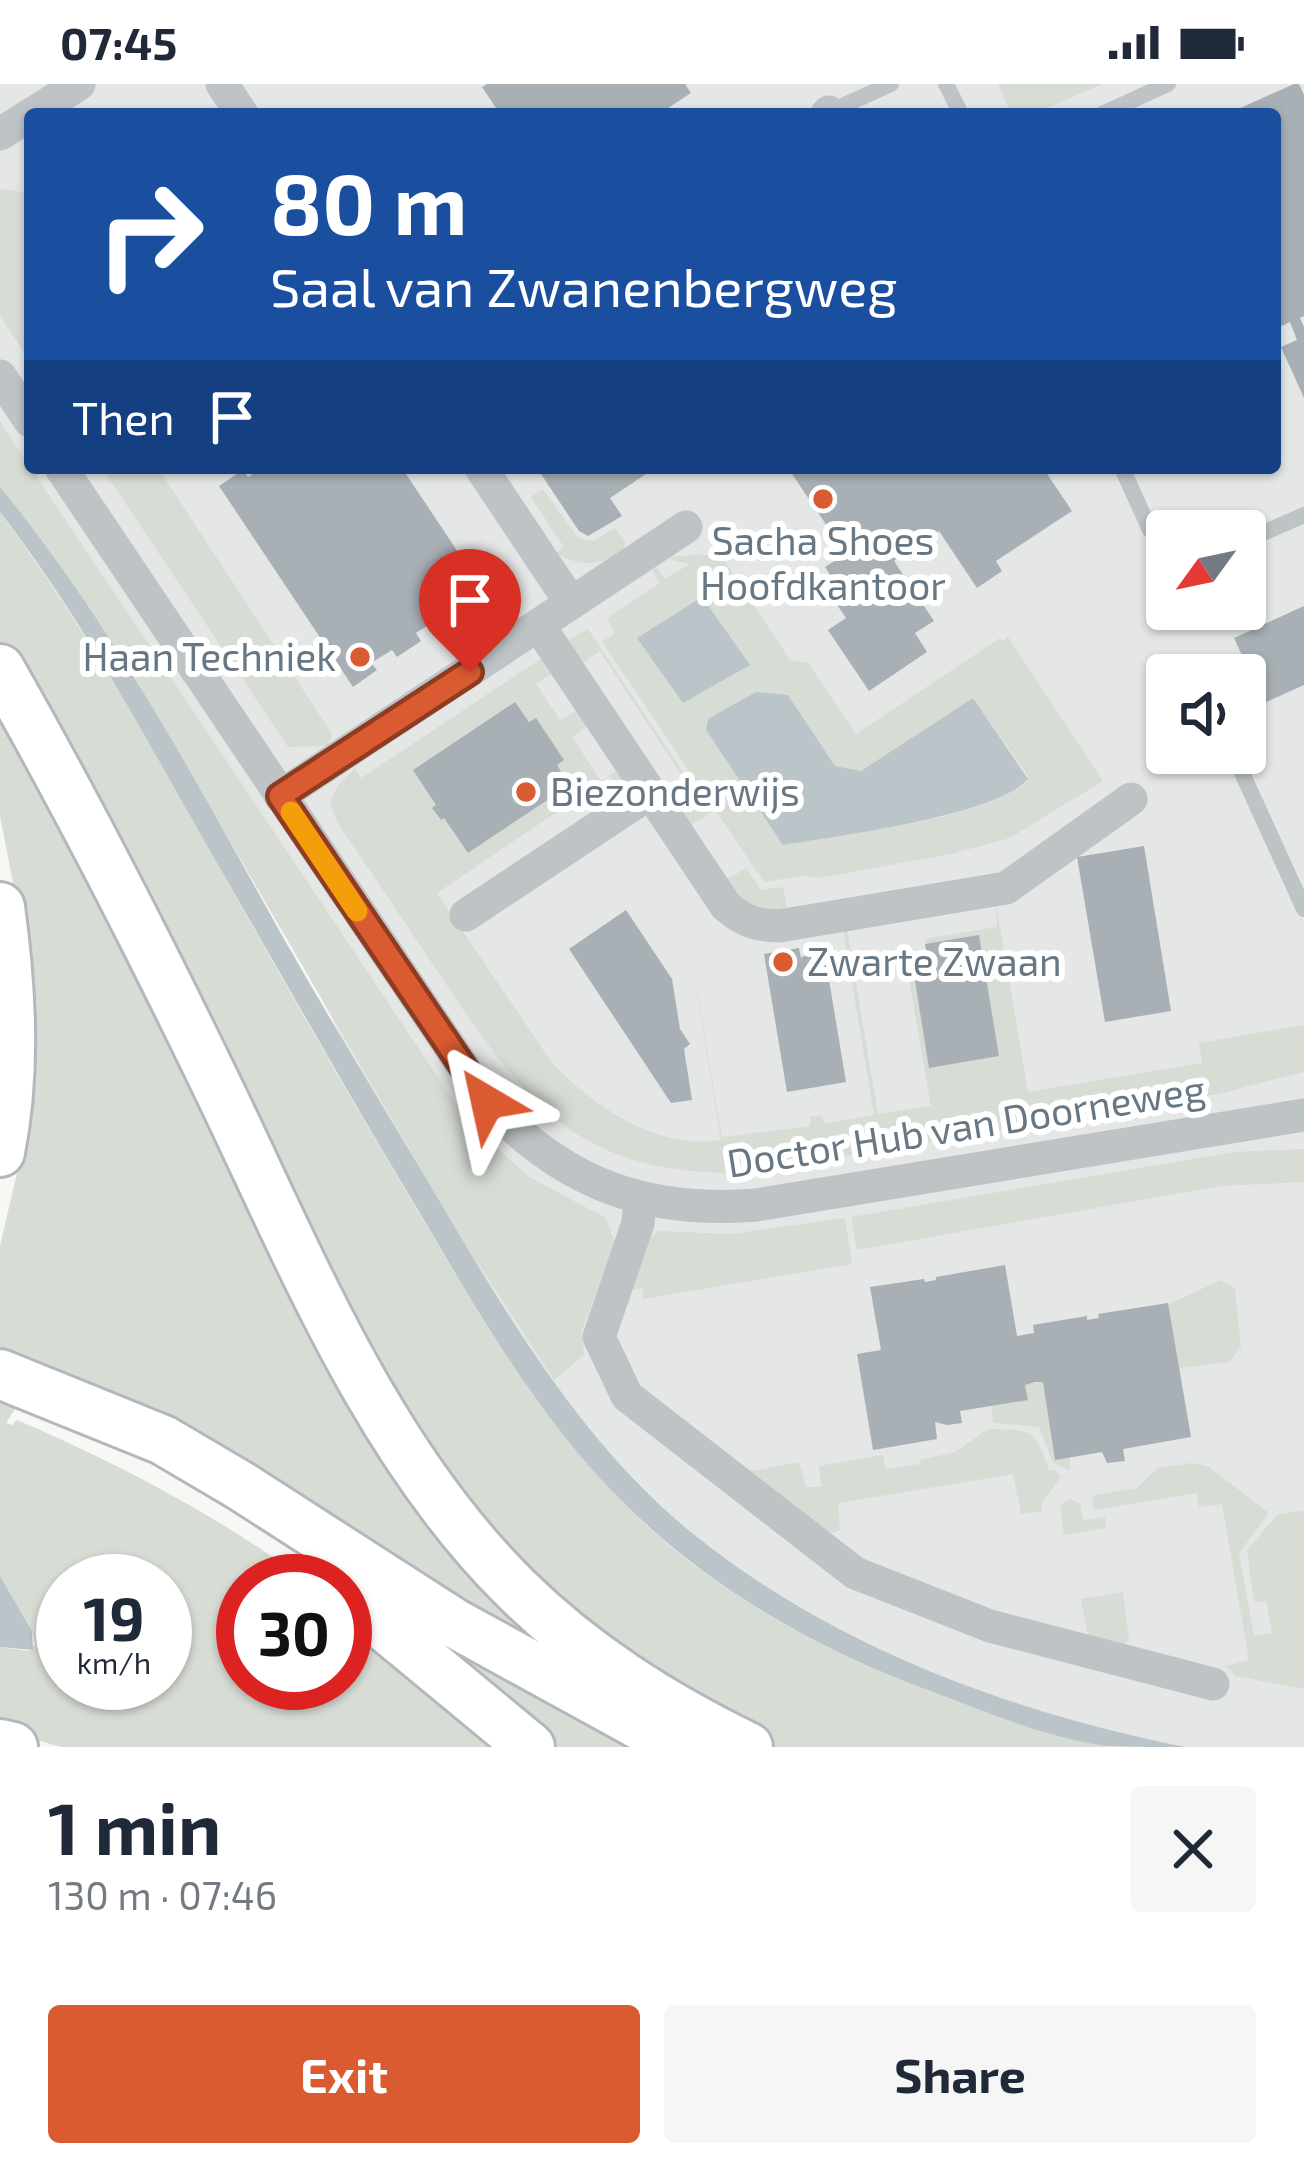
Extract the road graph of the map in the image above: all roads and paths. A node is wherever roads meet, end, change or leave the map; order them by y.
1 (79, 84) edge
2 (891, 84) edge
3 (1168, 84) edge
4 (42, 108) edge
5 (839, 108) edge
6 (1115, 108) edge
7 (0, 376) edge
8 (24, 412) edge
9 (65, 474) edge
10 (485, 474) edge
11 (1125, 474) edge
12 (1304, 515) edge
13 (1146, 521) edge
14 (686, 527) dead end
15 (1266, 532) edge
16 (571, 603) junction
17 (539, 626) junction
18 (0, 669) edge
19 (1243, 774) edge
20 (650, 793) junction
21 (280, 796) junction
22 (1131, 799) dead end
23 (0, 907) edge
24 (1304, 909) edge
25 (466, 915) dead end
26 (1304, 1115) edge
27 (0, 1152) edge
28 (640, 1199) junction
29 (0, 1374) edge
30 (0, 1405) edge
31 (289, 1554) edge
32 (372, 1616) edge
33 (1214, 1684) dead end
34 (0, 1744) edge
35 (13, 1747) edge
36 (530, 1747) edge
37 (681, 1747) edge
38 (748, 1747) edge

1 - 4 street
2 - 5 lane
3 - 6 lane
7 - 8 street
9 - 21 street, Doctor Hub van Doorneweg
10 - 16 street
11 - 13 lane
12 - 15 lane
14 - 16 street
16 - 17 street
17 - 20 street
17 - 21 street
18 - 38 main road
19 - 24 lane
20 - 22 street
20 - 25 street
21 - 28 street, Doctor Hub van Doorneweg
23 - 27 main road
26 - 28 street, Doctor Hub van Doorneweg
28 - 33 street
29 - 37 main road
30 - 31 main road
32 - 36 main road
34 - 35 main road

